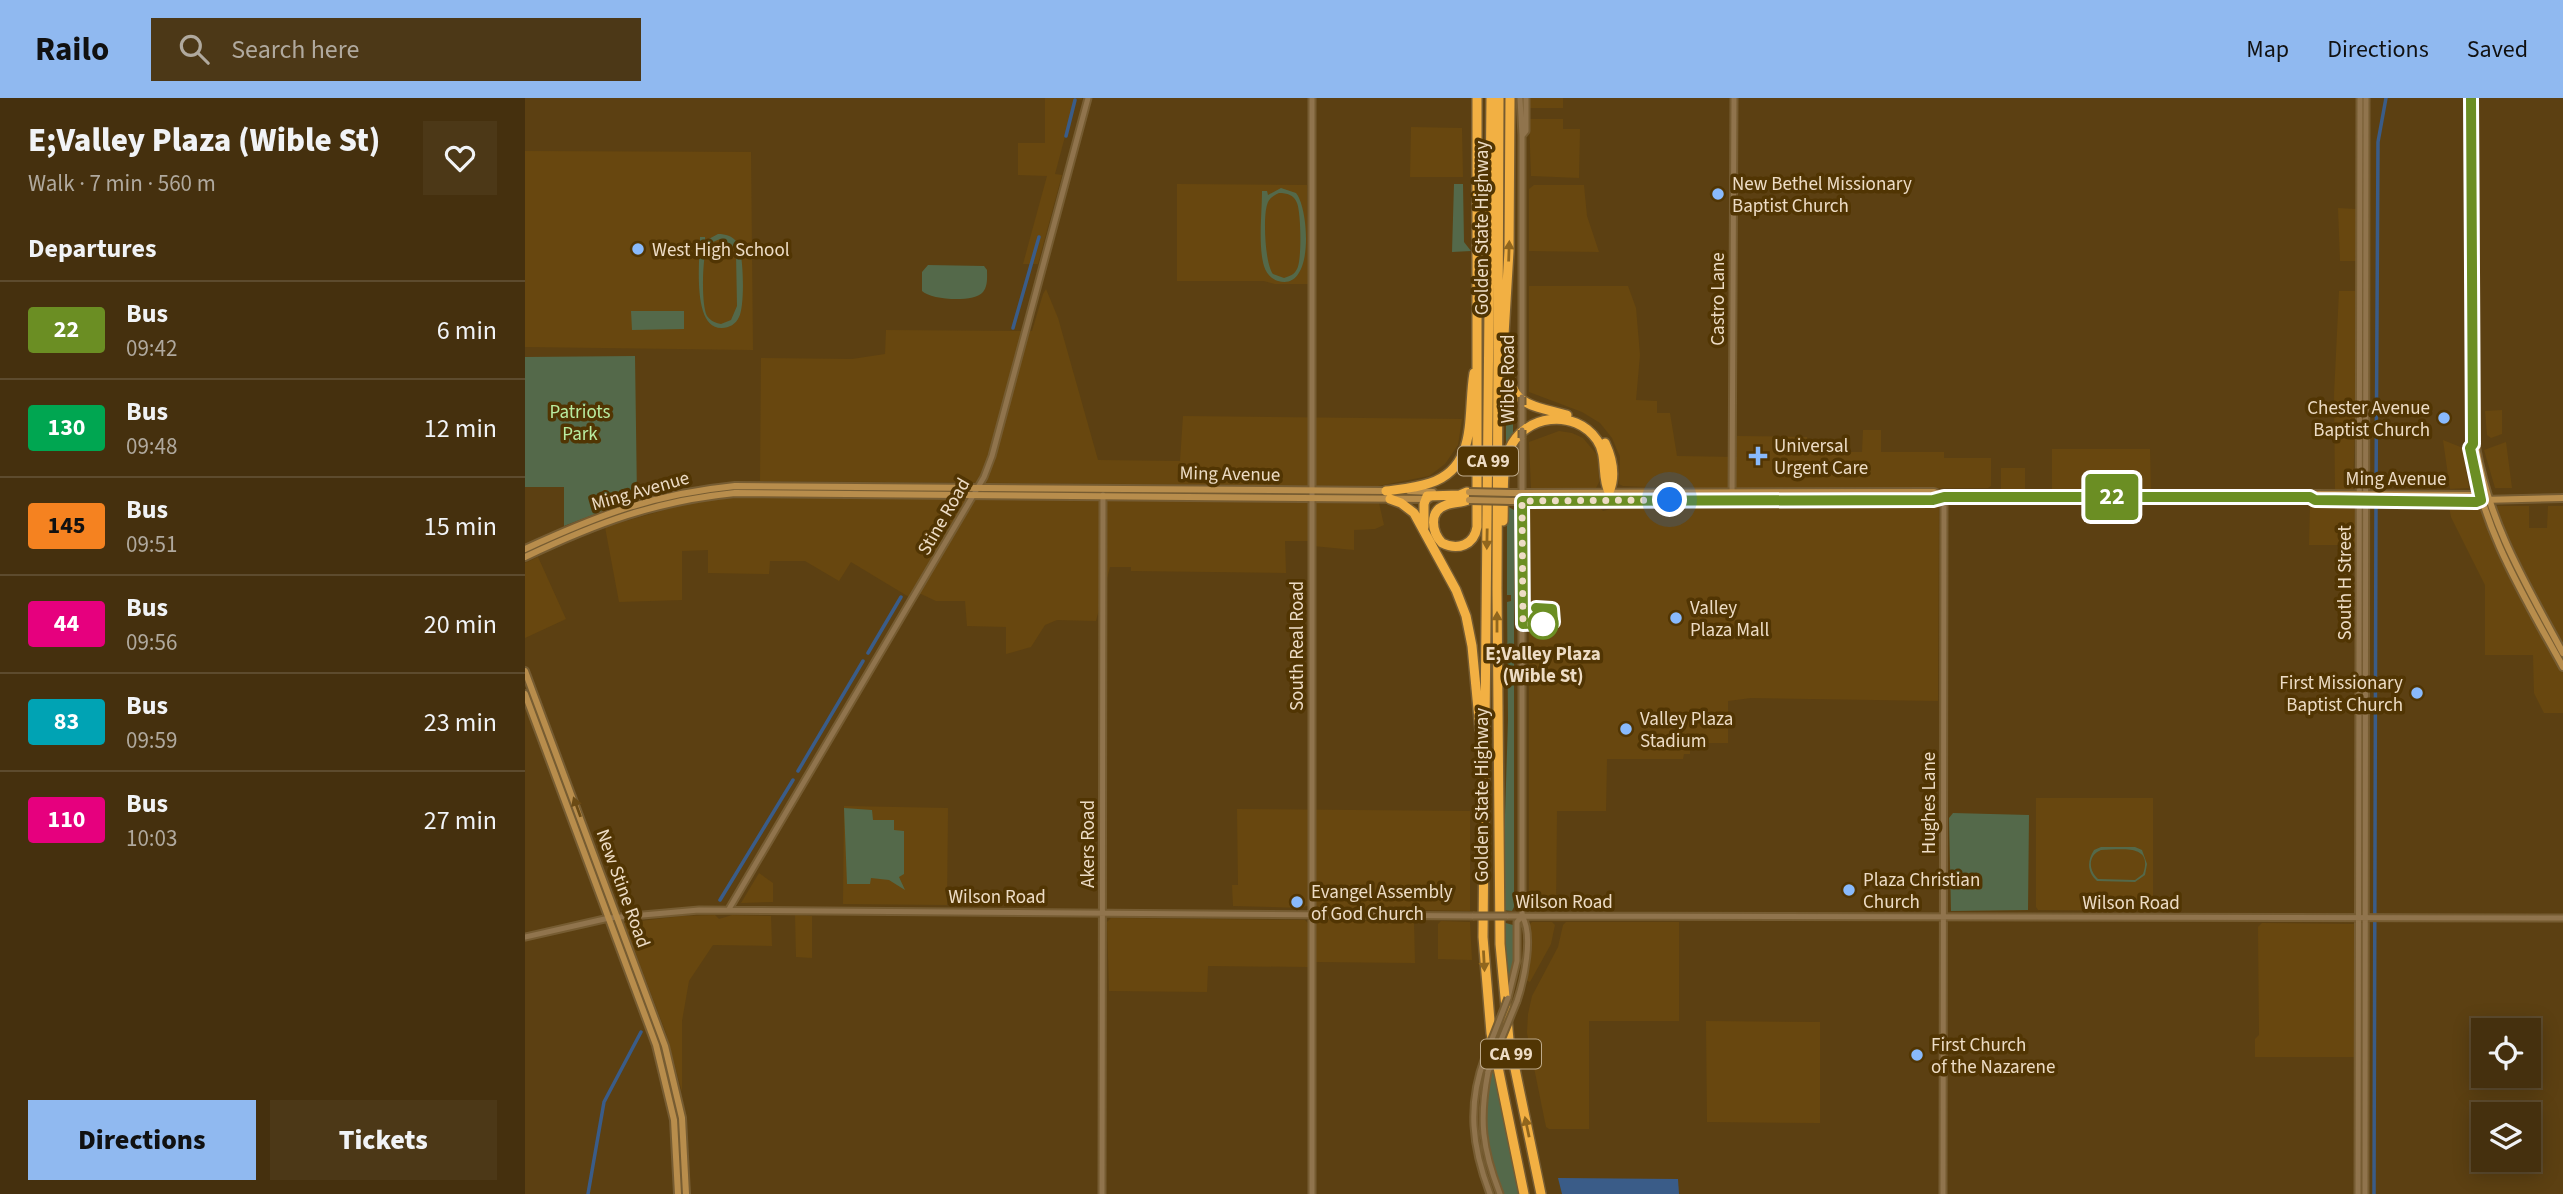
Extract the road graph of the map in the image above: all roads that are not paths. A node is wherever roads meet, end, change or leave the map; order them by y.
1 (1088, 98) edge
2 (1312, 98) edge
3 (1477, 98) edge
4 (1489, 98) edge
5 (1499, 98) edge
6 (1510, 98) edge
7 (1520, 98) edge
8 (1526, 98) edge
9 (1734, 98) edge
10 (2360, 98) edge
11 (2366, 98) edge
12 (2471, 98) edge
13 (1522, 136) junction
14 (1504, 344) junction
15 (1478, 351) junction
16 (2359, 418) junction
17 (1497, 420) junction
18 (2367, 442) junction
19 (979, 487) junction
20 (1094, 488) junction
21 (1139, 488) junction
22 (857, 489) junction
23 (1665, 491) junction
24 (1178, 492) junction
25 (1809, 492) junction
26 (1889, 492) junction
27 (702, 493) junction
28 (975, 494) junction
29 (1311, 494) junction
30 (1059, 495) junction
31 (1103, 495) junction
32 (1388, 495) junction
33 (1468, 496) junction
34 (1609, 496) junction
35 (1732, 496) junction
36 (1522, 497) junction
37 (1944, 497) junction
38 (2365, 498) junction
39 (2563, 498) edge
40 (1425, 499) junction
41 (1790, 500) junction
42 (1870, 500) junction
43 (2484, 500) junction
44 (1643, 501) junction
45 (639, 503) junction
46 (606, 521) junction
47 (1425, 529) junction
48 (525, 548) edge
49 (525, 556) edge
50 (1497, 589) junction
51 (2563, 653) edge
52 (2563, 667) edge
53 (525, 671) edge
54 (525, 694) edge
55 (1484, 771) junction
56 (729, 909) junction
57 (1102, 912) junction
58 (1312, 914) junction
59 (1522, 916) junction
60 (618, 917) junction
61 (1943, 917) junction
62 (609, 918) junction
63 (2362, 918) junction
64 (2563, 918) edge
65 (525, 937) edge
66 (678, 1194) edge
67 (686, 1194) edge
68 (1102, 1194) edge
69 (1312, 1194) edge
70 (1490, 1194) edge
71 (1500, 1194) edge
72 (1524, 1194) edge
73 (1541, 1194) edge
74 (1943, 1194) edge
75 (2358, 1194) edge
76 (2365, 1194) edge

1 - 19 street, Stine Road
2 - 29 street, South Real Road
3 - 15 highway
4 -> 55 highway, Golden State Highway / CA 99
5 - 17 highway, Golden State Highway / CA 99
14 -> 6 highway
7 - 13 street, Wible Road
8 - 13 street, Wible Road
9 - 35 street, Castro Lane
10 - 16 street, South H Street
11 - 18 street, South H Street
12 - 43 main road
13 - 36 street, Wible Road, bridge
14 - 17 highway
14 - 34 highway
15 - 32 highway
15 - 33 highway
16 - 18 street
16 - 38 street, South H Street
17 - 50 highway, Golden State Highway / CA 99
18 - 38 street, South H Street
19 - 20 main road, Ming Avenue
19 - 22 main road, Ming Avenue
19 - 28 street, Stine Road
20 - 21 main road, Ming Avenue
20 - 30 main road
21 - 24 main road, Ming Avenue
21 - 31 main road
22 - 27 main road, Ming Avenue
22 - 27 main road, Ming Avenue
22 - 28 main road, Ming Avenue
23 - 34 main road, Ming Avenue
23 - 35 main road, Ming Avenue
23 - 44 main road
24 - 29 main road, Ming Avenue
24 - 29 main road, Ming Avenue
24 - 31 main road, Ming Avenue
25 - 26 main road, Ming Avenue
25 - 35 main road, Ming Avenue
25 - 41 main road
26 - 37 main road, Ming Avenue
26 - 42 main road
27 - 45 main road, Ming Avenue
27 - 46 main road, Ming Avenue
28 - 30 main road, Ming Avenue
28 - 56 street, Stine Road
29 - 32 main road, Ming Avenue
29 - 58 street, South Real Road
30 - 31 main road, Ming Avenue
31 - 57 street, Akers Road
32 - 33 main road, Ming Avenue
32 - 40 main road, Ming Avenue
32 - 47 highway
33 - 36 main road, Ming Avenue, bridge
33 - 40 highway
34 - 36 main road, Ming Avenue
34 - 44 main road, Ming Avenue
34 - 50 highway
35 - 41 main road, Ming Avenue
35 - 44 main road, Ming Avenue
36 - 59 street, Wible Road
37 - 38 main road, Ming Avenue
37 - 42 main road, Ming Avenue
37 - 61 street, Hughes Lane
38 - 43 main road, Ming Avenue
38 - 63 street, South H Street
39 - 43 main road, Ming Avenue
40 - 47 highway
41 - 42 main road, Ming Avenue
43 - 51 main road
43 - 52 main road
45 - 46 main road
45 - 48 main road, Ming Avenue
46 - 49 main road, Ming Avenue
47 - 55 highway
73 -> 50 highway, Golden State Highway / CA 99
60 -> 53 main road, New Stine Road
54 - 62 main road, New Stine Road
55 -> 72 highway, Golden State Highway / CA 99
56 - 57 street, Wilson Road
56 - 60 street, Wilson Road
57 - 58 street, Wilson Road
57 - 68 street, Akers Road
58 - 59 street, Wilson Road, bridge
58 - 69 street, South Real Road
59 - 61 street, Wilson Road
59 - 70 street, Wible Road, bridge
59 - 71 street, Wible Road, bridge
60 - 62 street, Wilson Road
60 - 67 main road, New Stine Road
61 - 63 street, Wilson Road
61 - 74 street, Hughes Lane
62 - 65 street, Wilson Road
62 - 66 main road, New Stine Road
63 - 64 street, Wilson Road
63 - 75 street, South H Street
63 - 76 street, South H Street

